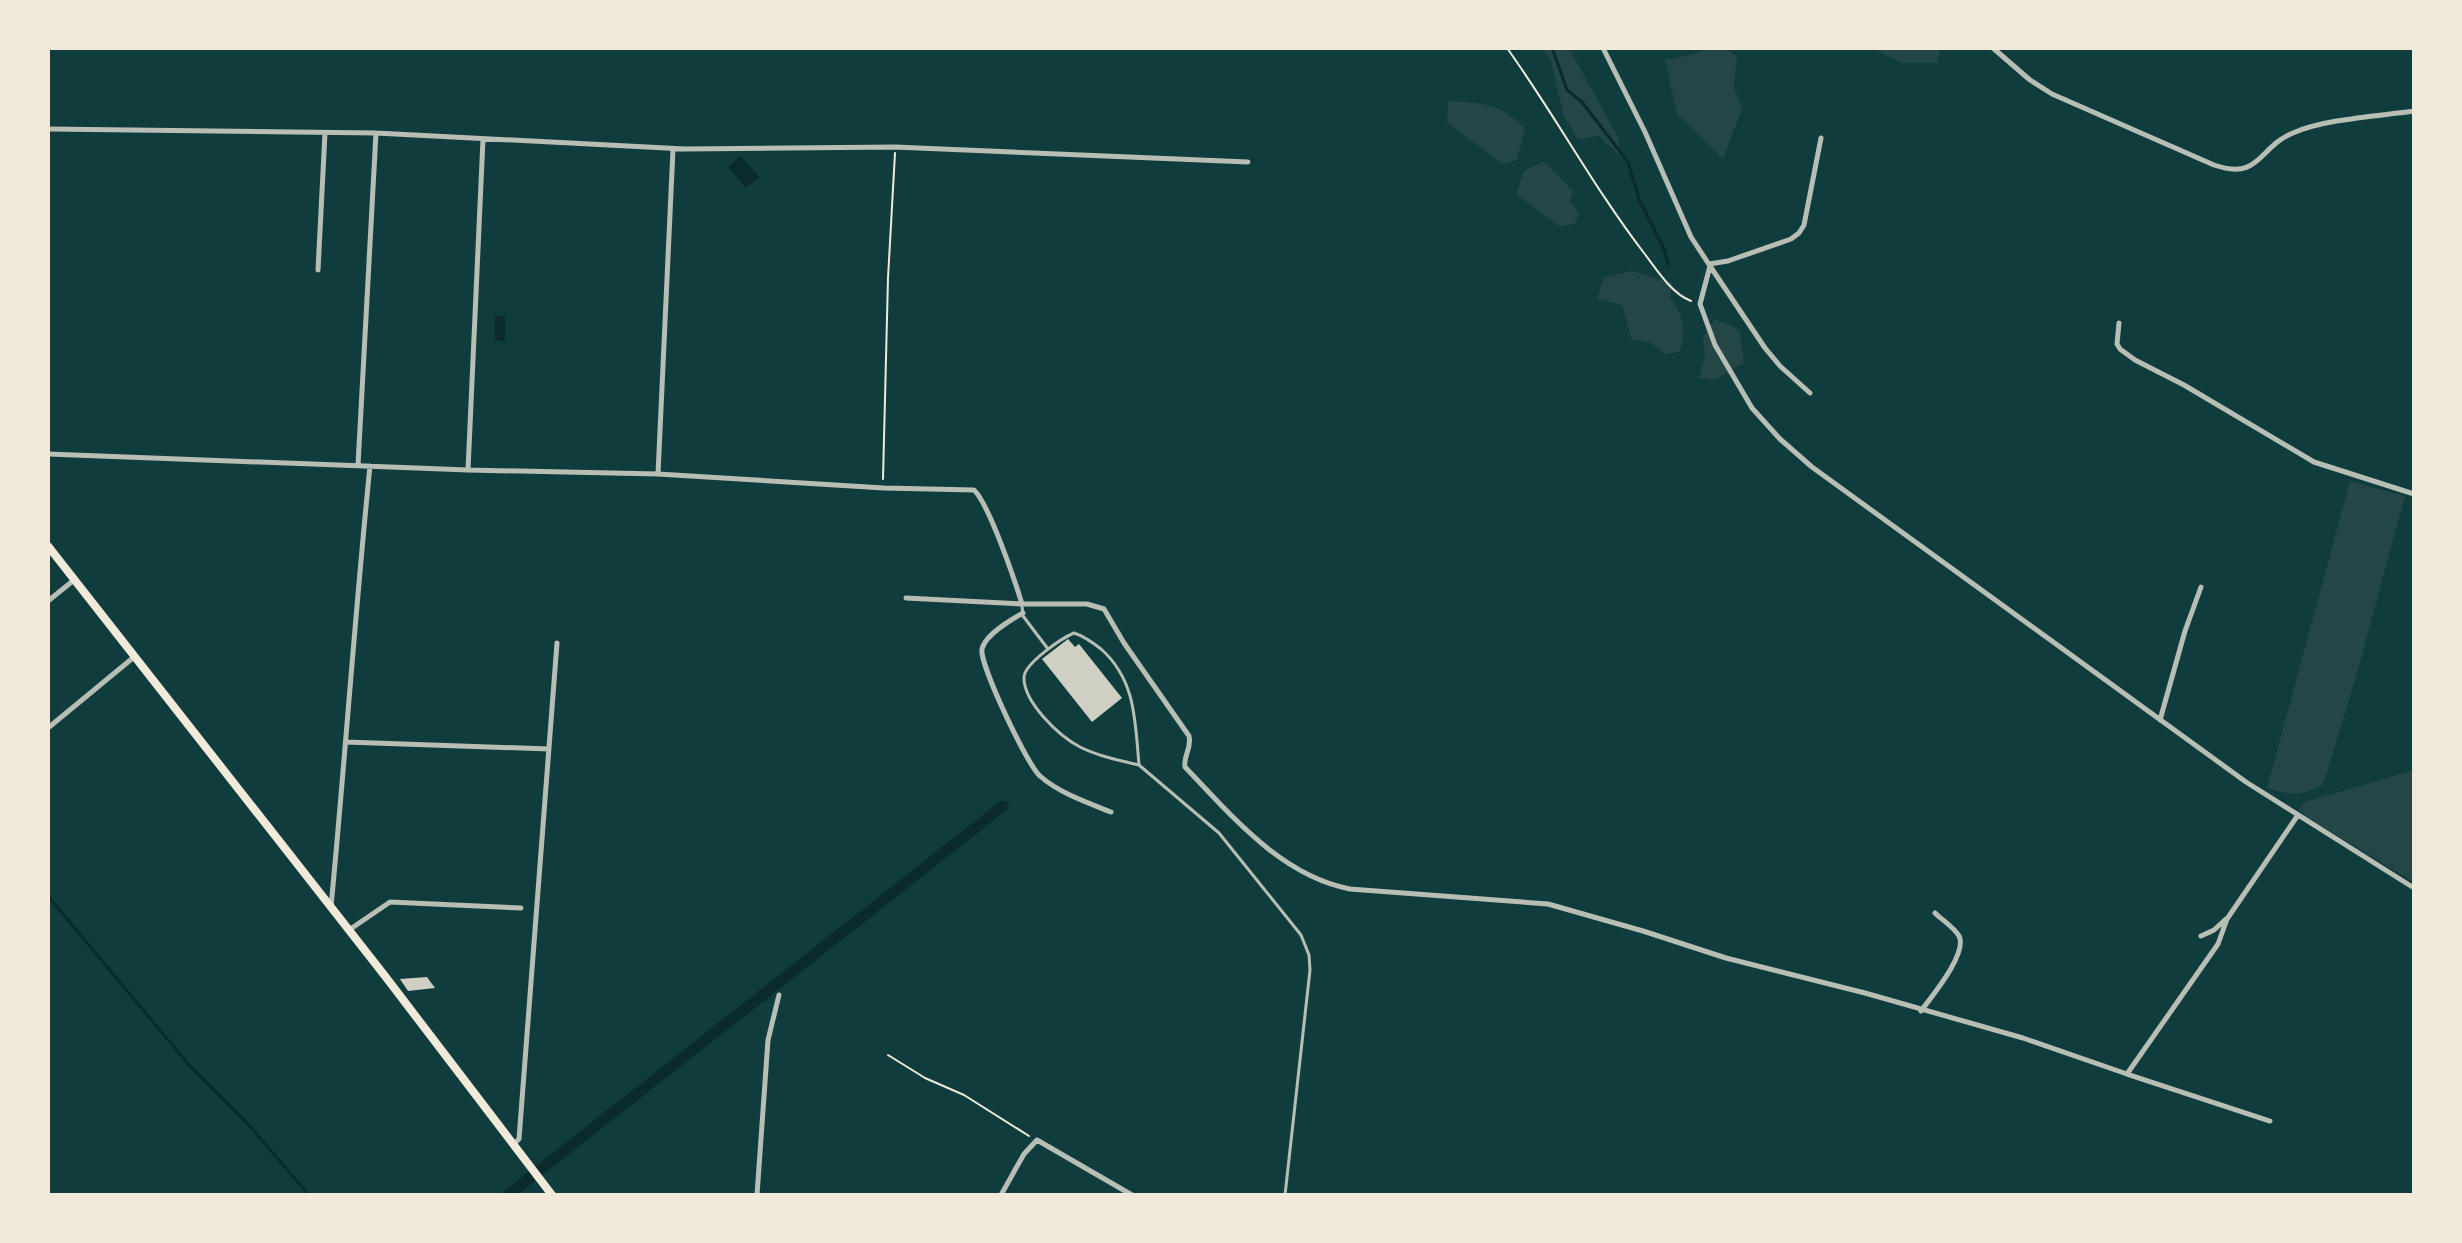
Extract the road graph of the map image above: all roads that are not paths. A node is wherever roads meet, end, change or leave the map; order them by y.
1 (1603, 48) edge
2 (1993, 48) edge
3 (2414, 111) edge
4 (48, 129) edge
5 (325, 133) junction
6 (376, 133) junction
7 (1821, 138) dead end
8 (483, 139) junction
9 (673, 149) junction
10 (1248, 162) dead end
11 (1709, 265) junction
12 (318, 270) dead end
13 (2119, 323) dead end
14 (1810, 393) dead end
15 (48, 454) edge
16 (358, 465) junction
17 (370, 466) junction
18 (468, 470) junction
19 (658, 474) junction
20 (2414, 494) edge
21 (48, 546) edge
22 (74, 580) junction
23 (2201, 587) dead end
24 (906, 598) dead end
25 (48, 601) edge
26 (1022, 604) junction
27 (1023, 613) junction
28 (557, 643) dead end
29 (1048, 649) junction
30 (134, 657) junction
31 (2160, 720) junction
32 (48, 728) edge
33 (346, 742) junction
34 (549, 749) junction
35 (1139, 765) junction
36 (1111, 812) dead end
37 (2298, 815) junction
38 (2414, 888) edge
39 (331, 908) junction
40 (521, 908) dead end
41 (1935, 913) dead end
42 (2227, 919) junction
43 (348, 931) junction
44 (2201, 936) dead end
45 (779, 995) dead end
46 (1921, 1011) junction
47 (2127, 1074) junction
48 (2270, 1121) dead end
49 (513, 1145) junction
50 (552, 1195) edge
51 (757, 1195) edge
52 (1001, 1195) edge
53 (1132, 1195) edge
54 (1285, 1195) edge

1 - 11 street
2 - 3 street
4 - 5 street
5 - 6 street
5 - 12 street
6 - 8 street
6 - 16 street
7 - 11 street
8 - 9 street
8 - 18 street
9 - 10 street
9 - 19 street
11 - 14 street
11 - 31 street
13 - 20 street
15 - 16 street
16 - 17 street
17 - 18 street
17 - 33 street
18 - 19 street
19 - 26 street
21 - 22 main road
22 - 25 street
22 - 30 main road
23 - 31 street
24 - 26 street
26 - 27 lane
26 - 46 street
27 - 29 lane
27 - 36 street
28 - 34 street
29 - 35 lane
29 - 35 lane
30 - 32 street
30 - 39 main road
31 - 37 street
33 - 34 street
33 - 39 street
34 - 49 street
35 - 54 lane
37 - 38 street
37 - 42 street
39 - 43 main road
40 - 43 street
41 - 46 street
42 - 44 street
42 - 47 street
43 - 49 main road
45 - 51 street
46 - 47 street
47 - 48 street
49 - 50 main road
52 - 53 street

